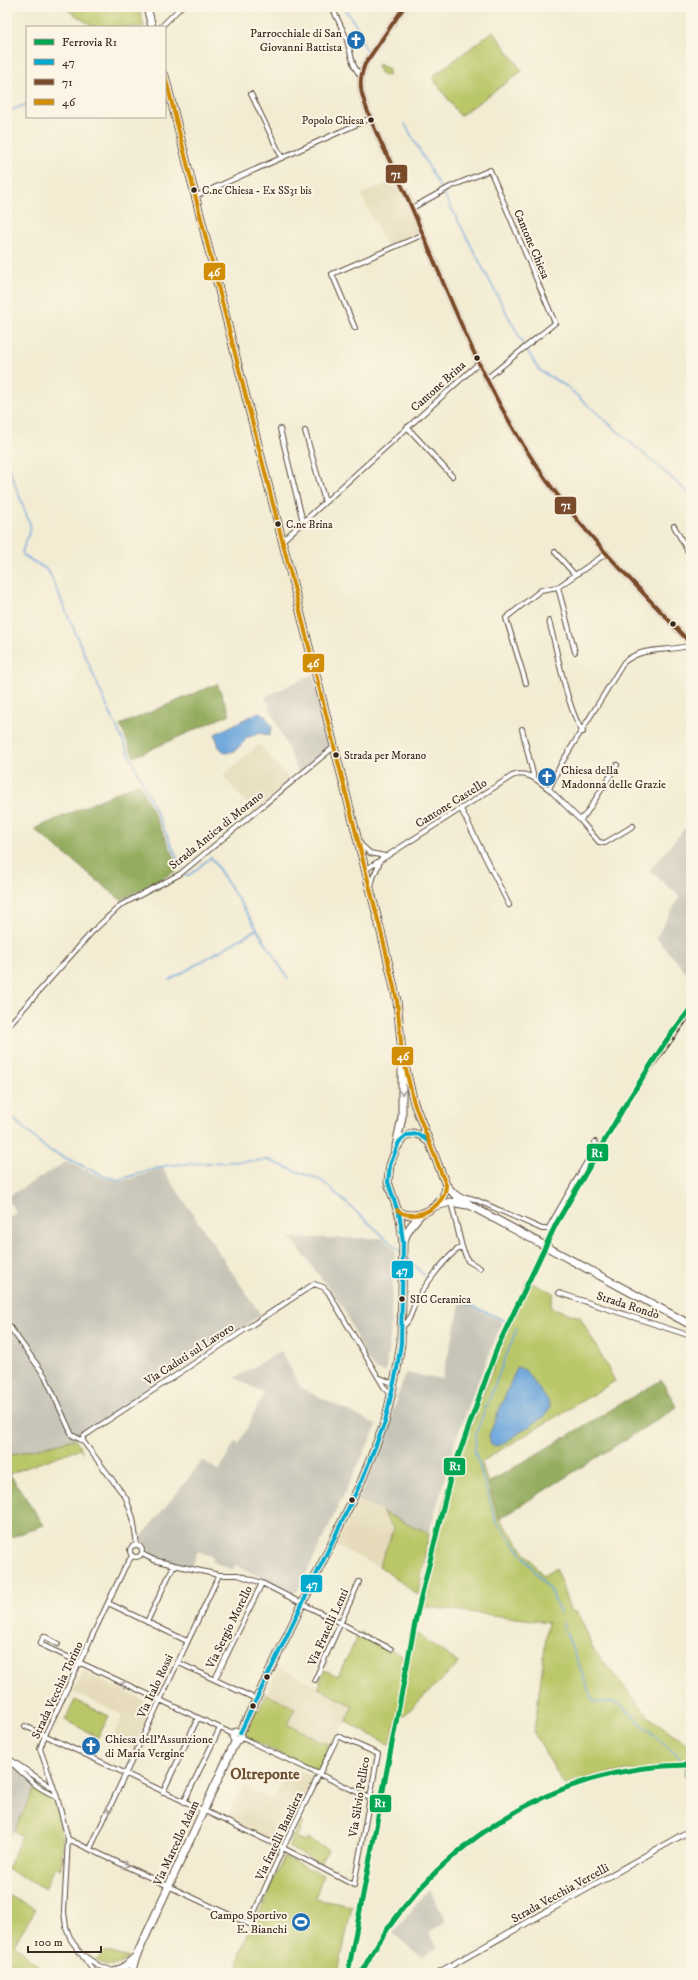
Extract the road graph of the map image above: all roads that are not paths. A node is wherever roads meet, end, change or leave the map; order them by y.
1 (148, 7) edge
2 (181, 7) edge
3 (332, 7) edge
4 (404, 7) edge
5 (152, 26) edge
6 (162, 26) edge
7 (361, 77) junction
8 (166, 80) edge
9 (251, 94) dead end
10 (371, 118) junction
11 (282, 158) junction
12 (196, 196) junction
13 (412, 208) junction
14 (422, 235) junction
15 (355, 328) dead end
16 (479, 363) junction
17 (486, 379) junction
18 (407, 427) junction
19 (280, 429) dead end
20 (305, 431) dead end
21 (452, 476) dead end
22 (325, 502) junction
23 (303, 522) junction
24 (674, 526) dead end
25 (282, 541) junction
26 (555, 552) dead end
27 (607, 553) junction
28 (691, 557) edge
29 (575, 575) junction
30 (558, 587) junction
31 (550, 621) dead end
32 (691, 644) edge
33 (575, 652) dead end
34 (526, 683) dead end
35 (522, 729) dead end
36 (583, 732) junction
37 (335, 746) junction
38 (617, 765) dead end
39 (534, 778) junction
40 (549, 789) junction
41 (461, 809) junction
42 (580, 820) junction
43 (633, 826) dead end
44 (358, 843) junction
45 (384, 858) junction
46 (365, 870) junction
47 (371, 891) junction
48 (509, 905) dead end
49 (7, 1027) edge
50 (402, 1053) junction
51 (428, 1142) junction
52 (595, 1142) dead end
53 (396, 1149) junction
54 (446, 1184) junction
55 (456, 1201) junction
56 (434, 1207) junction
57 (397, 1210) junction
58 (422, 1212) junction
59 (403, 1245) junction
60 (462, 1247) junction
61 (480, 1268) dead end
62 (559, 1293) dead end
63 (7, 1323) edge
64 (691, 1325) edge
65 (401, 1327) junction
66 (691, 1336) edge
67 (378, 1376) junction
68 (394, 1384) junction
69 (392, 1395) junction
70 (83, 1441) junction
71 (137, 1545) junction
72 (142, 1554) junction
73 (132, 1556) junction
74 (174, 1565) junction
75 (219, 1575) junction
76 (359, 1582) dead end
77 (262, 1583) junction
78 (108, 1603) junction
79 (303, 1604) junction
80 (147, 1622) junction
81 (340, 1622) junction
82 (187, 1642) junction
83 (58, 1644) dead end
84 (391, 1649) dead end
85 (178, 1662) junction
86 (80, 1664) junction
87 (215, 1679) junction
88 (315, 1680) dead end
89 (256, 1699) junction
90 (159, 1700) junction
91 (198, 1718) junction
92 (25, 1726) dead end
93 (220, 1728) junction
94 (45, 1735) junction
95 (237, 1736) junction
96 (338, 1736) joint
97 (7, 1758) edge
98 (125, 1774) junction
99 (318, 1775) junction
100 (54, 1789) junction
101 (163, 1792) junction
102 (57, 1797) junction
103 (370, 1798) junction
104 (184, 1802) junction
105 (204, 1811) junction
106 (691, 1830) edge
107 (68, 1839) junction
108 (283, 1848) junction
109 (90, 1849) junction
110 (168, 1885) junction
111 (81, 1953) junction
112 (136, 1957) junction
113 (113, 1971) edge
114 (95, 1973) edge
115 (126, 1973) edge
116 (131, 1973) edge
117 (438, 1973) edge

1 - 5 main road
2 - 6 street
3 - 7 street
4 - 7 street
7 - 10 street
8 - 12 main road
9 - 11 street
10 - 11 street
10 - 13 street
11 - 12 street
12 - 25 main road
13 - 14 street
13 - 17 street, Cantone Chiesa
14 - 15 street
14 - 16 street
16 - 17 street, Cantone Brina
16 - 18 street, Cantone Brina
17 - 27 street, Cantone Brina
18 - 21 street
18 - 22 street, Cantone Brina
19 - 23 street
20 - 22 street
22 - 23 street, Cantone Brina
23 - 25 street, Cantone Brina
24 - 28 street
25 - 37 main road
26 - 29 street
27 - 29 street
27 - 32 street
29 - 30 street
30 - 33 street
30 - 34 street
31 - 36 street
32 - 36 street
35 - 39 street
36 - 40 street
37 - 44 main road
37 - 49 street, Strada Antica di Morano
38 - 42 street
39 - 40 street, Cantone Castello
39 - 41 street, Cantone Castello
40 - 42 street, Cantone Castello
41 - 45 street, Cantone Castello
41 - 48 street
42 - 43 street, Cantone Castello
44 - 45 street
44 - 46 main road
45 - 46 street, Cantone Castello
45 - 47 street
46 - 47 main road
47 - 50 main road
50 - 51 main road
50 -> 53 main road
51 - 53 main road
51 - 54 main road
52 - 55 street
53 - 57 main road
54 - 55 main road
54 - 56 main road
55 - 56 main road
55 - 60 street
55 - 64 main road
56 - 58 main road
57 - 58 main road
57 - 59 main road, Via Marcello Adam
58 - 59 main road, Via Marcello Adam
59 - 65 main road, Via Marcello Adam
60 - 61 street
60 - 65 street
62 - 66 street, Strada Rondò
63 - 70 street
65 - 68 main road, Via Marcello Adam
67 - 68 street
67 - 69 street, Via Caduti sul Lavoro
67 - 70 street, Via Caduti sul Lavoro
68 - 69 main road, Via Marcello Adam
69 - 79 main road, Via Marcello Adam
70 - 71 street
71 - 72 street
71 - 73 street
72 - 73 street
72 - 74 street
73 - 78 street, Strada Vecchia Torino
74 - 75 street
74 - 80 street
75 - 77 street
75 - 82 street, Via Italo Rossi
76 - 81 street, Via Fratelli Lenti
77 - 79 street
77 - 87 street, Via Sergio Morello
78 - 80 street
78 - 86 street, Strada Vecchia Torino
79 - 81 street
79 - 89 main road, Via Marcello Adam
80 - 82 street
81 - 84 street
81 - 88 street, Via Fratelli Lenti
82 - 85 street, Via Italo Rossi
83 - 86 street
85 - 87 street
85 - 90 street, Via Italo Rossi
90 -> 86 street
86 - 94 street, Strada Vecchia Torino
87 - 89 street
89 - 95 main road, Via Marcello Adam
90 - 91 street
90 - 98 street, Via Italo Rossi
91 - 93 street
91 - 101 street
92 - 94 street
93 - 95 street
93 - 104 street
94 - 98 street
94 - 100 street, Strada Vecchia Torino
95 - 99 street
95 - 105 main road, Via Marcello Adam
96 - 99 street, Via fratelli Bandiera
96 - 103 street, Via Silvio Pellico
97 - 100 street
97 - 102 street
98 - 101 street
98 -> 109 street, Via Italo Rossi
99 - 103 street
99 - 108 street, Via fratelli Bandiera
100 - 102 street, Strada Vecchia Torino
101 - 104 street
102 - 107 street, Strada Vecchia Torino
103 - 108 street, Via Silvio Pellico
104 - 105 street
105 - 108 street
105 - 110 main road, Via Marcello Adam
106 - 117 street, Strada Vecchia Vercelli
107 - 109 street
107 - 111 street, Strada Vecchia Torino
108 - 110 street, Via fratelli Bandiera
109 -> 110 street
110 - 112 main road, Via Marcello Adam
111 - 113 street
111 - 114 street, Strada Vecchia Torino
112 - 113 main road, Via Marcello Adam
112 - 116 main road, Via Marcello Adam
113 - 115 main road

